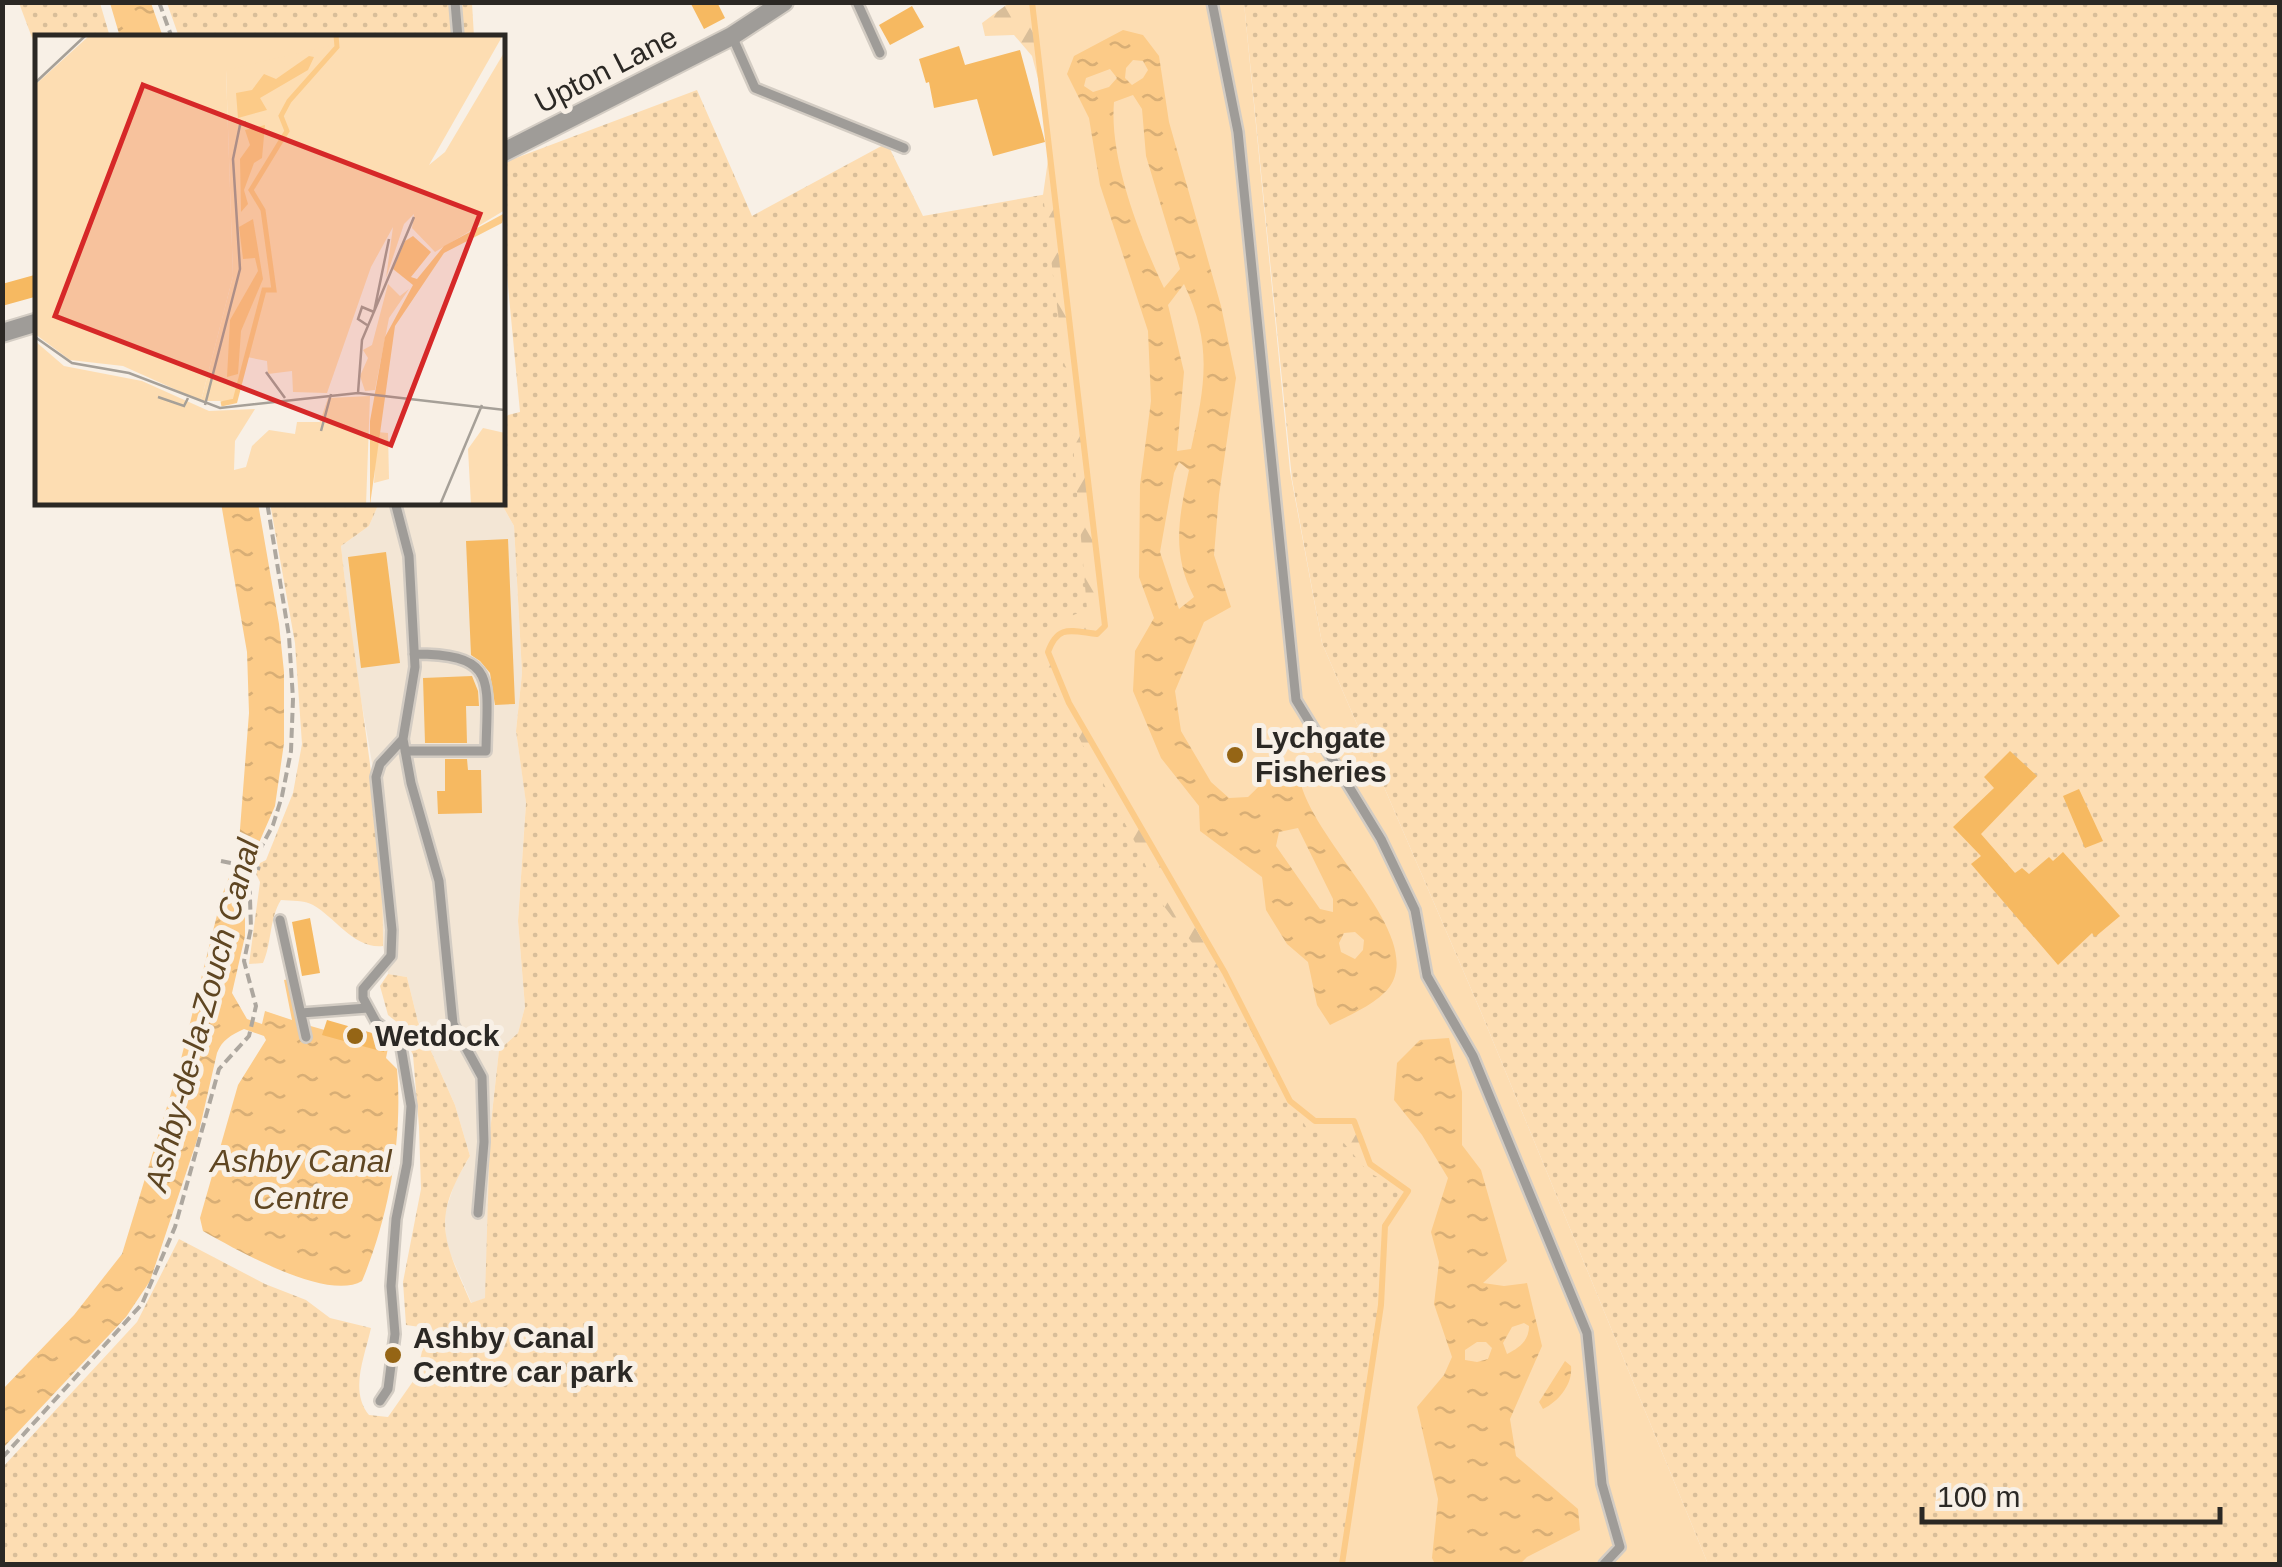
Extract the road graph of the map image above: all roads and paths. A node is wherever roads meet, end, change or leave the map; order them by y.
1 (160, 2) edge
2 (455, 2) edge
3 (784, 2) edge
4 (857, 2) edge
5 (1212, 2) edge
6 (171, 35) edge
7 (458, 35) edge
8 (732, 36) junction
9 (880, 52) dead end
10 (904, 148) dead end
11 (505, 150) edge
12 (35, 323) edge
13 (2, 333) edge
14 (267, 505) edge
15 (396, 505) edge
16 (414, 654) junction
17 (402, 739) junction
18 (405, 750) junction
19 (221, 861) dead end
20 (262, 868) dead end
21 (280, 920) dead end
22 (368, 1008) junction
23 (301, 1013) junction
24 (306, 1036) dead end
25 (478, 1213) dead end
26 (380, 1401) dead end
27 (2, 1458) edge
28 (1604, 1564) edge

1 - 6 path
2 - 7 lane
3 - 8 street, Upton Lane
4 - 9 lane
5 - 28 lane
8 - 10 lane
8 - 11 street, Upton Lane
12 - 13 street
14 - 27 path
15 - 16 lane
16 - 17 lane
16 - 18 lane
17 - 18 lane
17 - 22 lane
18 - 25 lane
19 - 20 path, bridge
21 - 23 lane
22 - 23 lane
22 - 26 lane
23 - 24 lane

